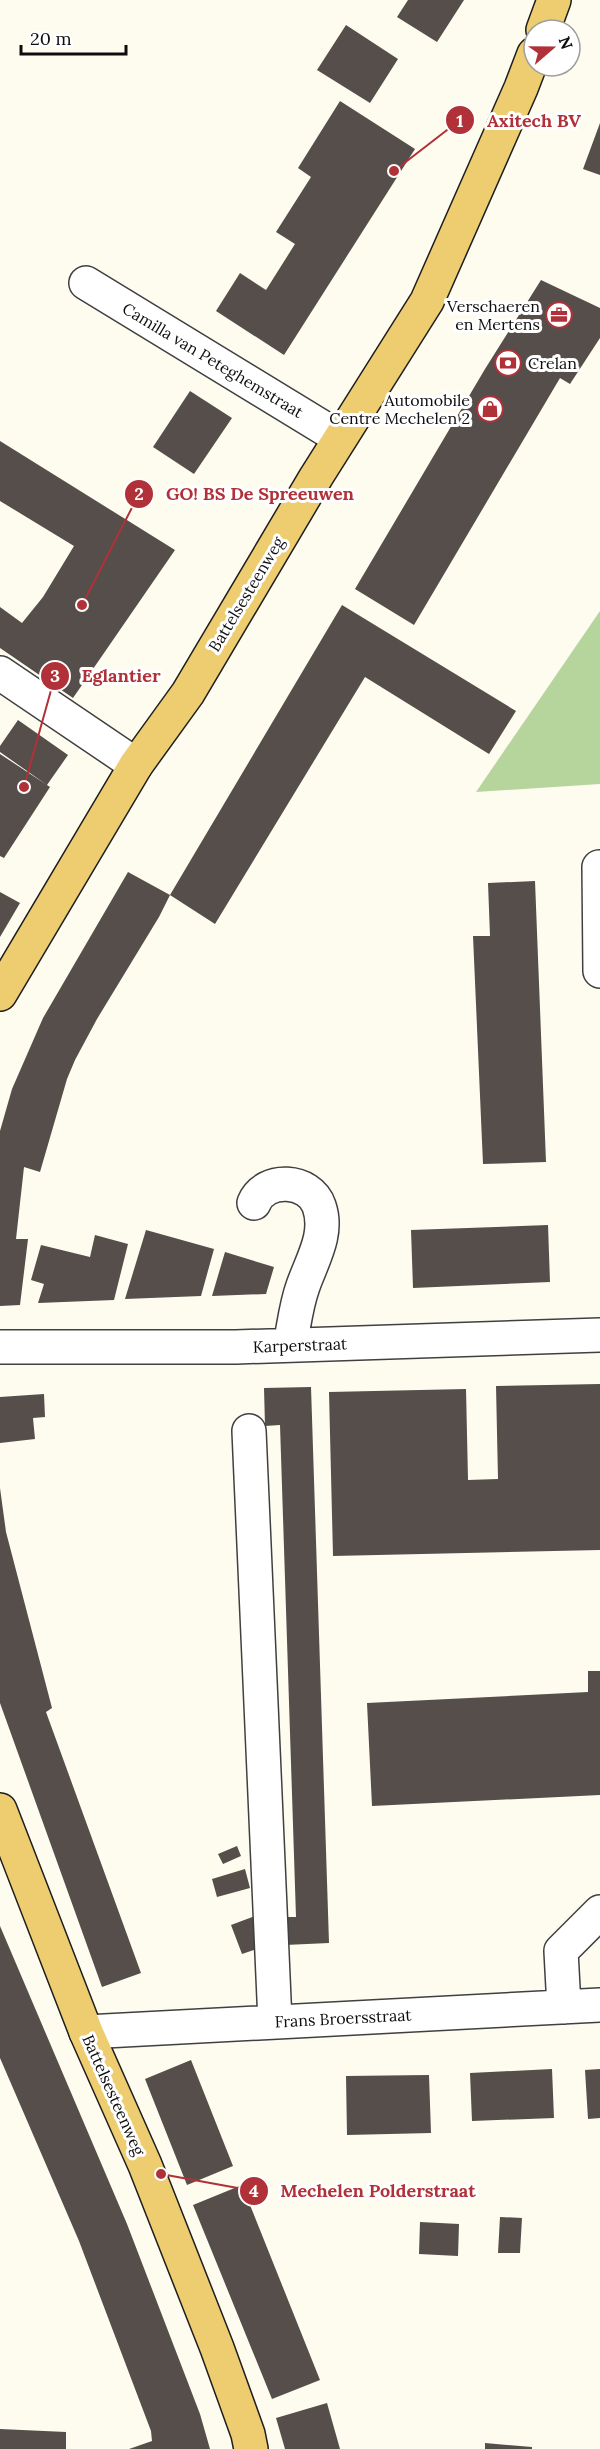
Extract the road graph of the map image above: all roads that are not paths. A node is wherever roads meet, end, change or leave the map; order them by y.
1 (554, 0) edge
2 (547, 18) edge
3 (525, 78) edge
4 (86, 283) dead end
5 (340, 438) junction
6 (0, 673) edge
7 (136, 765) junction
8 (599, 867) edge
9 (600, 971) edge
10 (0, 994) edge
11 (254, 1203) dead end
12 (600, 1335) edge
13 (290, 1345) junction
14 (0, 1347) edge
15 (249, 1431) dead end
16 (0, 1810) edge
17 (600, 1912) edge
18 (600, 2005) edge
19 (564, 2007) junction
20 (275, 2022) junction
21 (86, 2032) junction
22 (251, 2449) edge

1 - 2 main road
3 - 5 main road, Battelsesteenweg
4 - 5 street, Camilla van Peteghemstraat
5 - 7 main road, Battelsesteenweg
6 - 7 street
7 - 10 main road, Battelsesteenweg
8 - 9 street
11 - 13 street
12 - 13 street, Karperstraat
13 - 14 street, Karperstraat
15 - 20 street
16 - 21 main road, Battelsesteenweg
17 - 19 street
18 - 19 street, Frans Broersstraat
19 - 20 street, Frans Broersstraat
20 - 21 street, Frans Broersstraat
21 - 22 main road, Battelsesteenweg

